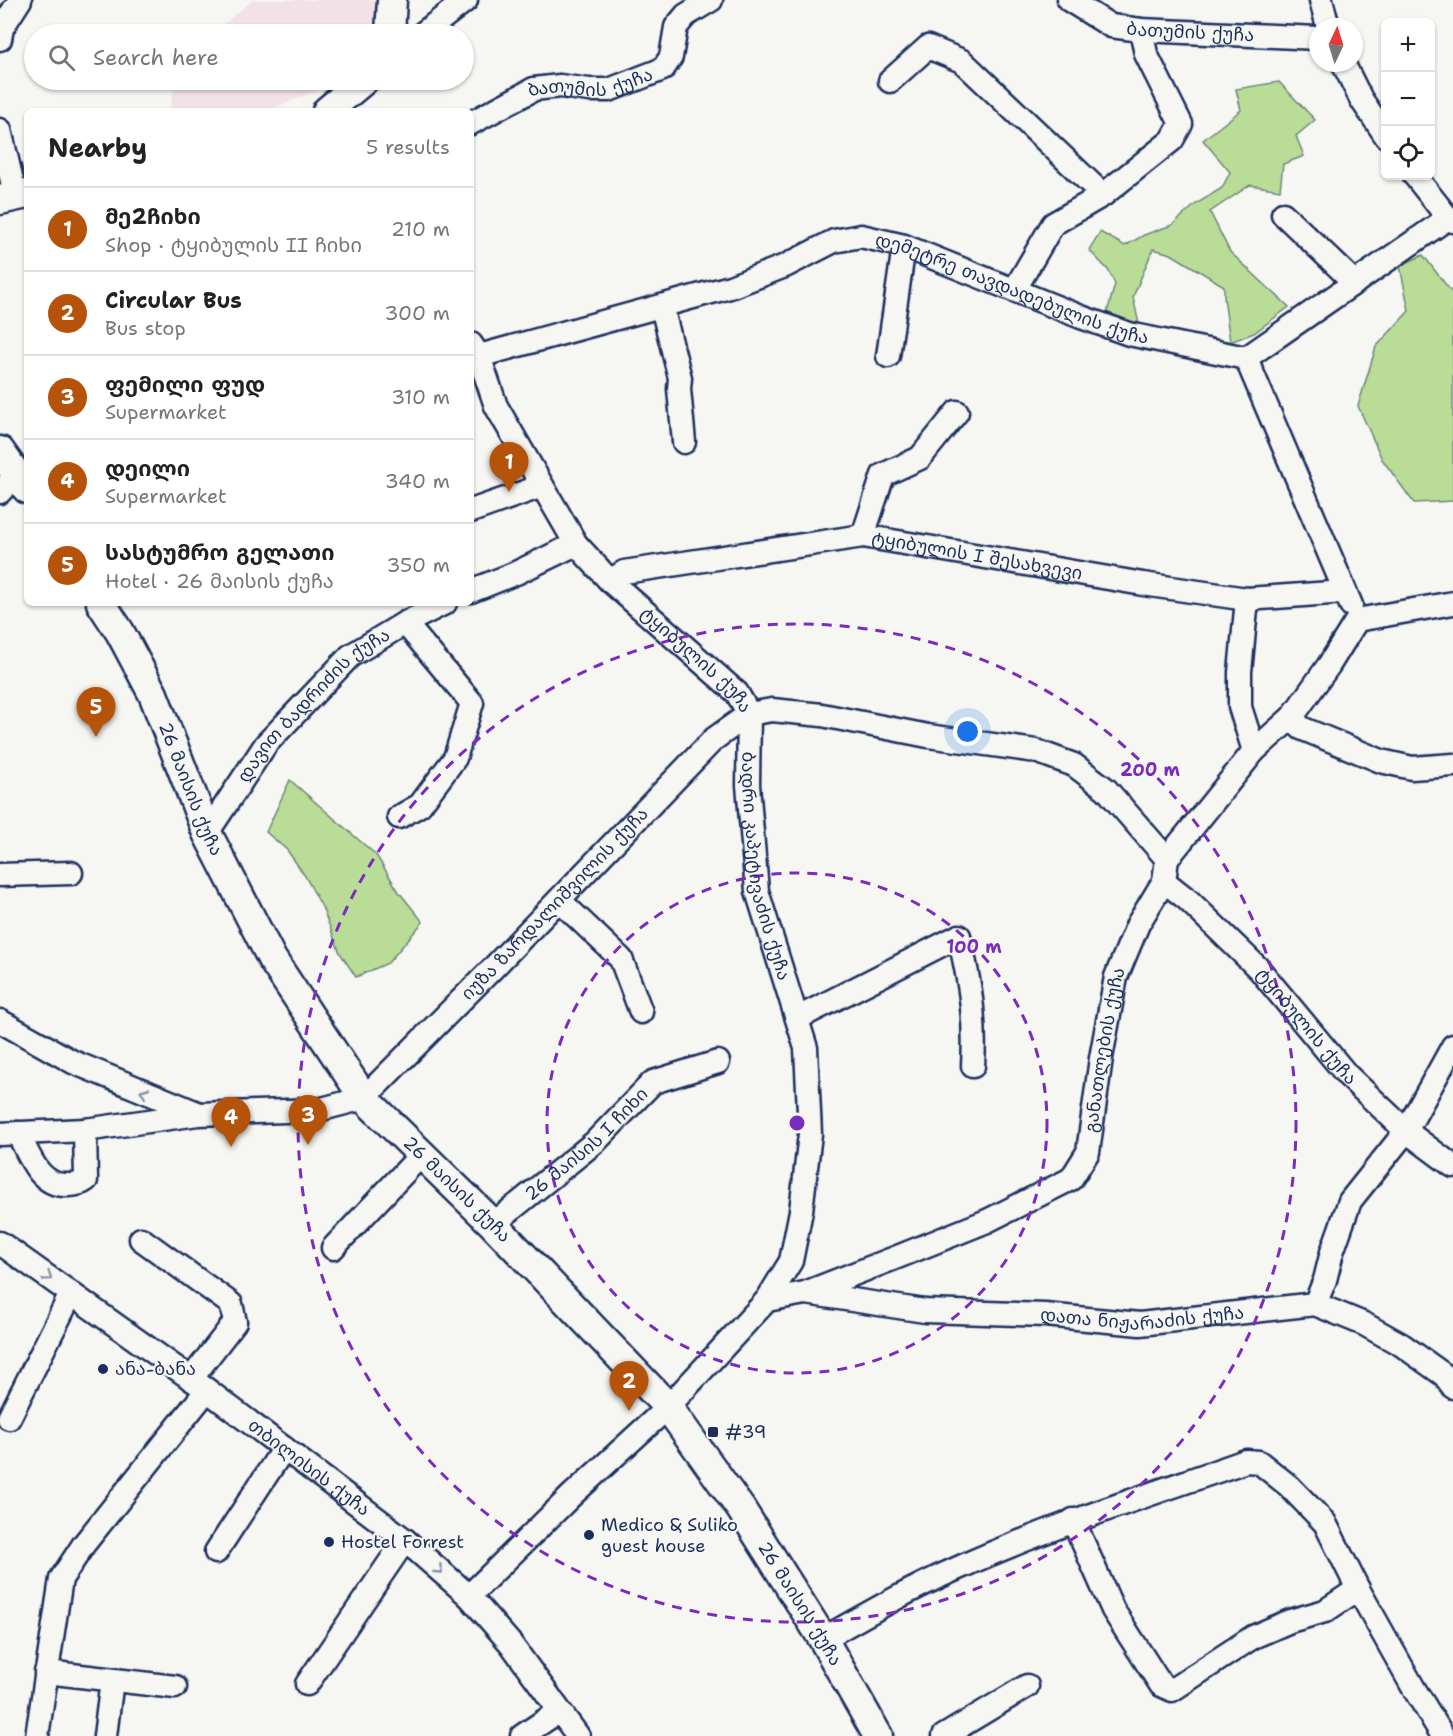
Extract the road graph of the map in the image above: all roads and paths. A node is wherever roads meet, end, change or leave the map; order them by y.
1 (20, 0) edge
2 (392, 0) edge
3 (466, 0) edge
4 (711, 0) edge
5 (1069, 0) edge
6 (1322, 0) edge
7 (1326, 18) edge
8 (391, 24) edge
9 (435, 24) edge
10 (1140, 30) junction
11 (1, 32) edge
12 (1309, 38) edge
13 (1348, 72) edge
14 (890, 81) dead end
15 (352, 90) edge
16 (331, 108) edge
17 (474, 121) edge
18 (1381, 129) edge
19 (0, 130) edge
20 (1418, 180) edge
21 (1102, 195) junction
22 (14, 197) edge
23 (1283, 213) dead end
24 (1450, 219) edge
25 (904, 246) junction
26 (1355, 283) junction
27 (1015, 289) junction
28 (662, 307) junction
29 (475, 350) edge
30 (888, 356) dead end
31 (1246, 358) junction
32 (957, 412) dead end
33 (684, 442) dead end
34 (0, 451) edge
35 (15, 485) edge
36 (542, 486) junction
37 (474, 510) edge
38 (863, 536) junction
39 (576, 544) junction
40 (610, 581) junction
41 (474, 590) edge
42 (1345, 592) junction
43 (1247, 599) junction
44 (1453, 603) edge
45 (103, 606) edge
46 (439, 606) edge
47 (1357, 620) junction
48 (405, 623) junction
49 (749, 714) junction
50 (1292, 717) junction
51 (1254, 751) junction
52 (1453, 765) edge
53 (399, 817) dead end
54 (207, 833) junction
55 (1165, 870) junction
56 (70, 873) dead end
57 (0, 875) edge
58 (558, 900) junction
59 (642, 1012) dead end
60 (798, 1018) junction
61 (0, 1021) edge
62 (1453, 1046) edge
63 (718, 1062) dead end
64 (973, 1066) dead end
65 (364, 1098) junction
66 (198, 1114) junction
67 (85, 1130) junction
68 (1406, 1131) junction
69 (9, 1134) edge
70 (421, 1155) junction
71 (1453, 1166) edge
72 (493, 1224) junction
73 (141, 1239) dead end
74 (0, 1243) edge
75 (333, 1248) dead end
76 (804, 1293) junction
77 (71, 1294) junction
78 (767, 1300) junction
79 (1314, 1304) junction
80 (1450, 1379) edge
81 (199, 1385) junction
82 (668, 1407) junction
83 (9, 1418) dead end
84 (284, 1448) junction
85 (1073, 1520) junction
86 (405, 1540) junction
87 (216, 1552) dead end
88 (1358, 1589) junction
89 (469, 1596) junction
90 (824, 1639) junction
91 (46, 1672) junction
92 (111, 1680) junction
93 (308, 1684) dead end
94 (1027, 1686) dead end
95 (175, 1687) dead end
96 (559, 1711) junction
97 (37, 1736) edge
98 (105, 1736) edge
99 (522, 1736) edge
100 (578, 1736) edge
101 (878, 1736) edge
102 (944, 1736) edge
103 (1443, 1736) edge

1 - 11 street
2 - 8 main road
3 - 9 street
4 - 17 street, ბათუმის ქუჩა
5 - 10 street, ბათუმის ქუჩა
6 - 7 street
10 - 12 street, ბათუმის ქუჩა
10 - 21 street
13 - 18 street
14 - 21 street
15 - 16 main road
19 - 22 street
20 - 24 street
21 - 27 street
23 - 26 street
24 - 26 street
25 - 27 street, დემეტრე თავდადებულის ქუჩა
25 - 28 street, დემეტრე თავდადებულის ქუჩა
25 - 30 street
26 - 31 street
27 - 31 street, დემეტრე თავდადებულის ქუჩა
28 - 29 street, დემეტრე თავდადებულის ქუჩა
28 - 33 street
29 - 36 street, ტყიბულის ქუჩა
31 - 42 street
32 - 38 street
34 - 35 main road
36 - 37 street
36 - 39 street, ტყიბულის ქუჩა
38 - 40 street, ტყიბულის I შესახვევი
38 - 43 street, ტყიბულის I შესახვევი
39 - 40 street, ტყიბულის ქუჩა
39 - 41 street
40 - 49 street, ტყიბულის ქუჩა
42 - 43 street, ტყიბულის I შესახვევი
42 - 47 street
43 - 51 street
44 - 47 street
45 - 54 main road, 26 მაისის ქუჩა
46 - 48 street, დავით ბადრიძის ქუჩა
47 - 50 street, განათლების ქუჩა
48 - 53 street
48 - 54 street, დავით ბადრიძის ქუჩა
49 - 55 street, ტყიბულის ქუჩა
49 - 58 street, იუზა ზარდალიშვილის ქუჩა
49 - 60 street, ბადრი კაპეტივაძის ქუჩა
50 - 51 street, განათლების ქუჩა
50 - 52 street
51 - 55 street, განათლების ქუჩა
54 - 65 main road, 26 მაისის ქუჩა
55 - 68 street, ტყიბულის ქუჩა
55 - 76 street, განათლების ქუჩა
56 - 57 street
58 - 59 street
58 - 65 street, იუზა ზარდალიშვილის ქუჩა
60 - 64 street
60 - 78 street, ბადრი კაპეტივაძის ქუჩა
66 -> 61 street
62 - 68 street
63 - 72 street, 26 მაისის I ჩიხი
65 - 66 street
65 - 70 main road, 26 მაისის ქუჩა
66 - 67 street
67 - 69 street
67 - 69 street
68 - 71 street, ტყიბულის ქუჩა
68 - 79 street
70 - 72 main road, 26 მაისის ქუჩა
70 - 75 street
72 - 82 main road, 26 მაისის ქუჩა
73 - 81 street
74 -> 77 street, თბილისის ქუჩა
76 - 78 street, განათლების ქუჩა
76 - 79 street, დათა ნიჟარაძის ქუჩა
77 - 81 street, თბილისის ქუჩა
77 - 83 street
78 - 82 street
79 - 80 street, დათა ნიჟარაძის ქუჩა
81 - 84 street, თბილისის ქუჩა
81 - 91 street
82 - 89 street
82 - 90 main road, 26 მაისის ქუჩა
84 - 86 street, თბილისის ქუჩა
84 - 87 street
85 - 88 street
85 - 88 street
85 - 90 street
86 -> 89 street, თბილისის ქუჩა
86 - 93 street
88 - 103 street
89 - 96 street, თბილისის ქუჩა
90 - 101 main road, 26 მაისის ქუჩა
91 - 92 street
91 - 97 street
92 - 95 street
92 - 98 street
94 - 102 street
96 - 99 street
96 - 100 street, თბილისის ქუჩა

